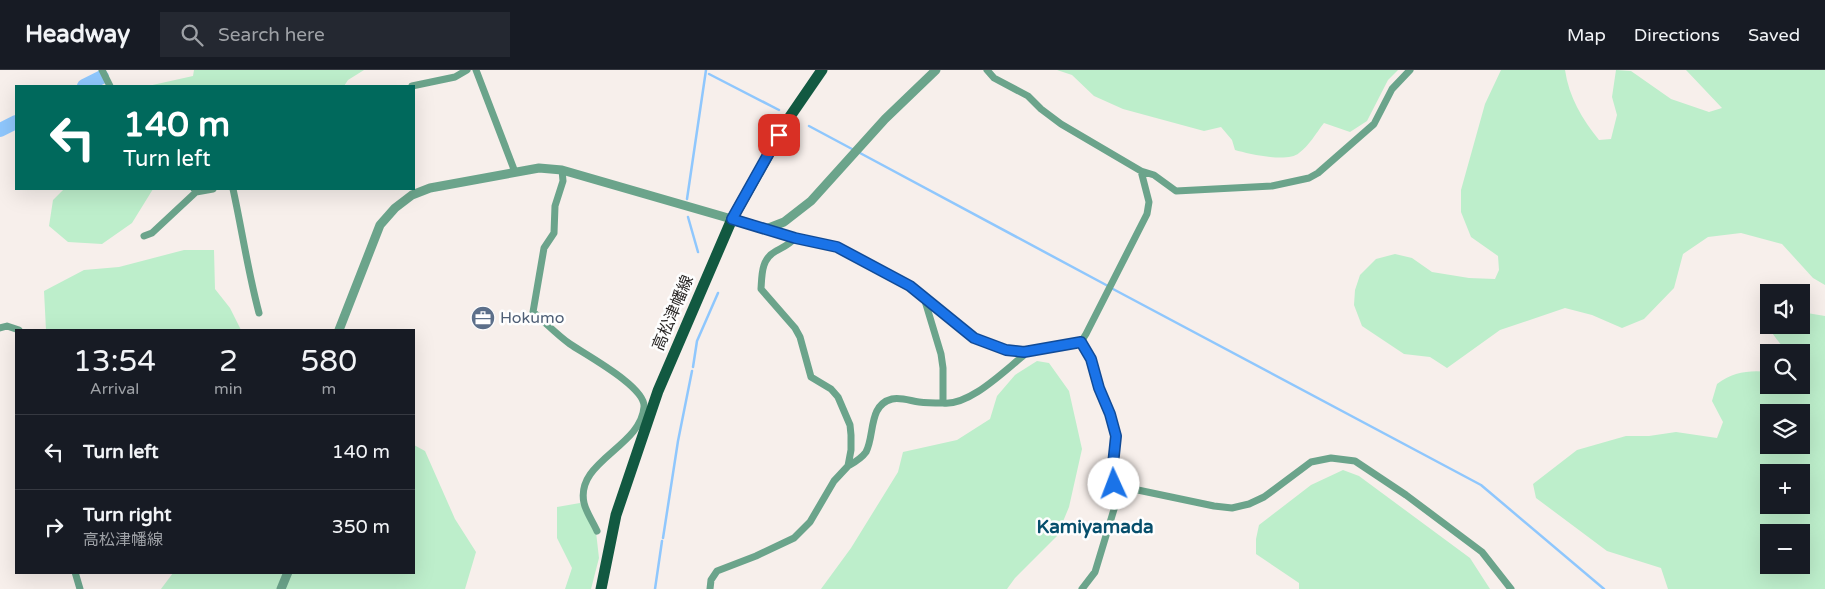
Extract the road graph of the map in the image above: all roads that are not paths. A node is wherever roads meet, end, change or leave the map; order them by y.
1 (102, 70) edge
2 (468, 70) edge
3 (476, 70) edge
4 (822, 70) edge
5 (936, 70) edge
6 (987, 70) edge
7 (1410, 70) edge
8 (110, 85) edge
9 (415, 85) edge
10 (562, 170) junction
11 (1141, 171) junction
12 (515, 172) junction
13 (195, 190) edge
14 (233, 190) edge
15 (732, 219) junction
16 (766, 229) junction
17 (144, 236) dead end
18 (795, 238) junction
19 (926, 297) junction
20 (259, 313) dead end
21 (0, 328) edge
22 (15, 329) edge
23 (339, 329) edge
24 (1081, 342) junction
25 (1024, 352) junction
26 (942, 403) junction
27 (625, 441) junction
28 (639, 446) junction
29 (848, 466) junction
30 (1114, 484) junction
31 (597, 531) dead end
32 (76, 574) edge
33 (287, 574) edge
34 (80, 589) edge
35 (281, 589) edge
36 (601, 589) edge
37 (710, 589) edge
38 (1082, 589) edge
39 (1511, 589) edge

1 - 8 street
2 - 9 street
3 - 12 street
4 - 15 main road, 高松津幡線
5 - 16 street
6 - 11 street
7 - 11 street
10 - 12 street
10 - 15 street
10 - 27 street
11 - 24 street
12 - 23 street
13 - 17 street
14 - 20 street
15 - 16 street
15 - 28 main road, 高松津幡線
16 - 18 street
18 - 19 street
18 - 29 street
19 - 25 street
19 - 26 street
21 - 22 street
24 - 25 street
24 - 30 street
25 - 26 street
26 - 29 street
27 - 28 street
27 - 31 street
28 - 36 main road, 高松津幡線
29 - 37 street
30 - 38 street
30 - 39 street
32 - 34 street
33 - 35 street

